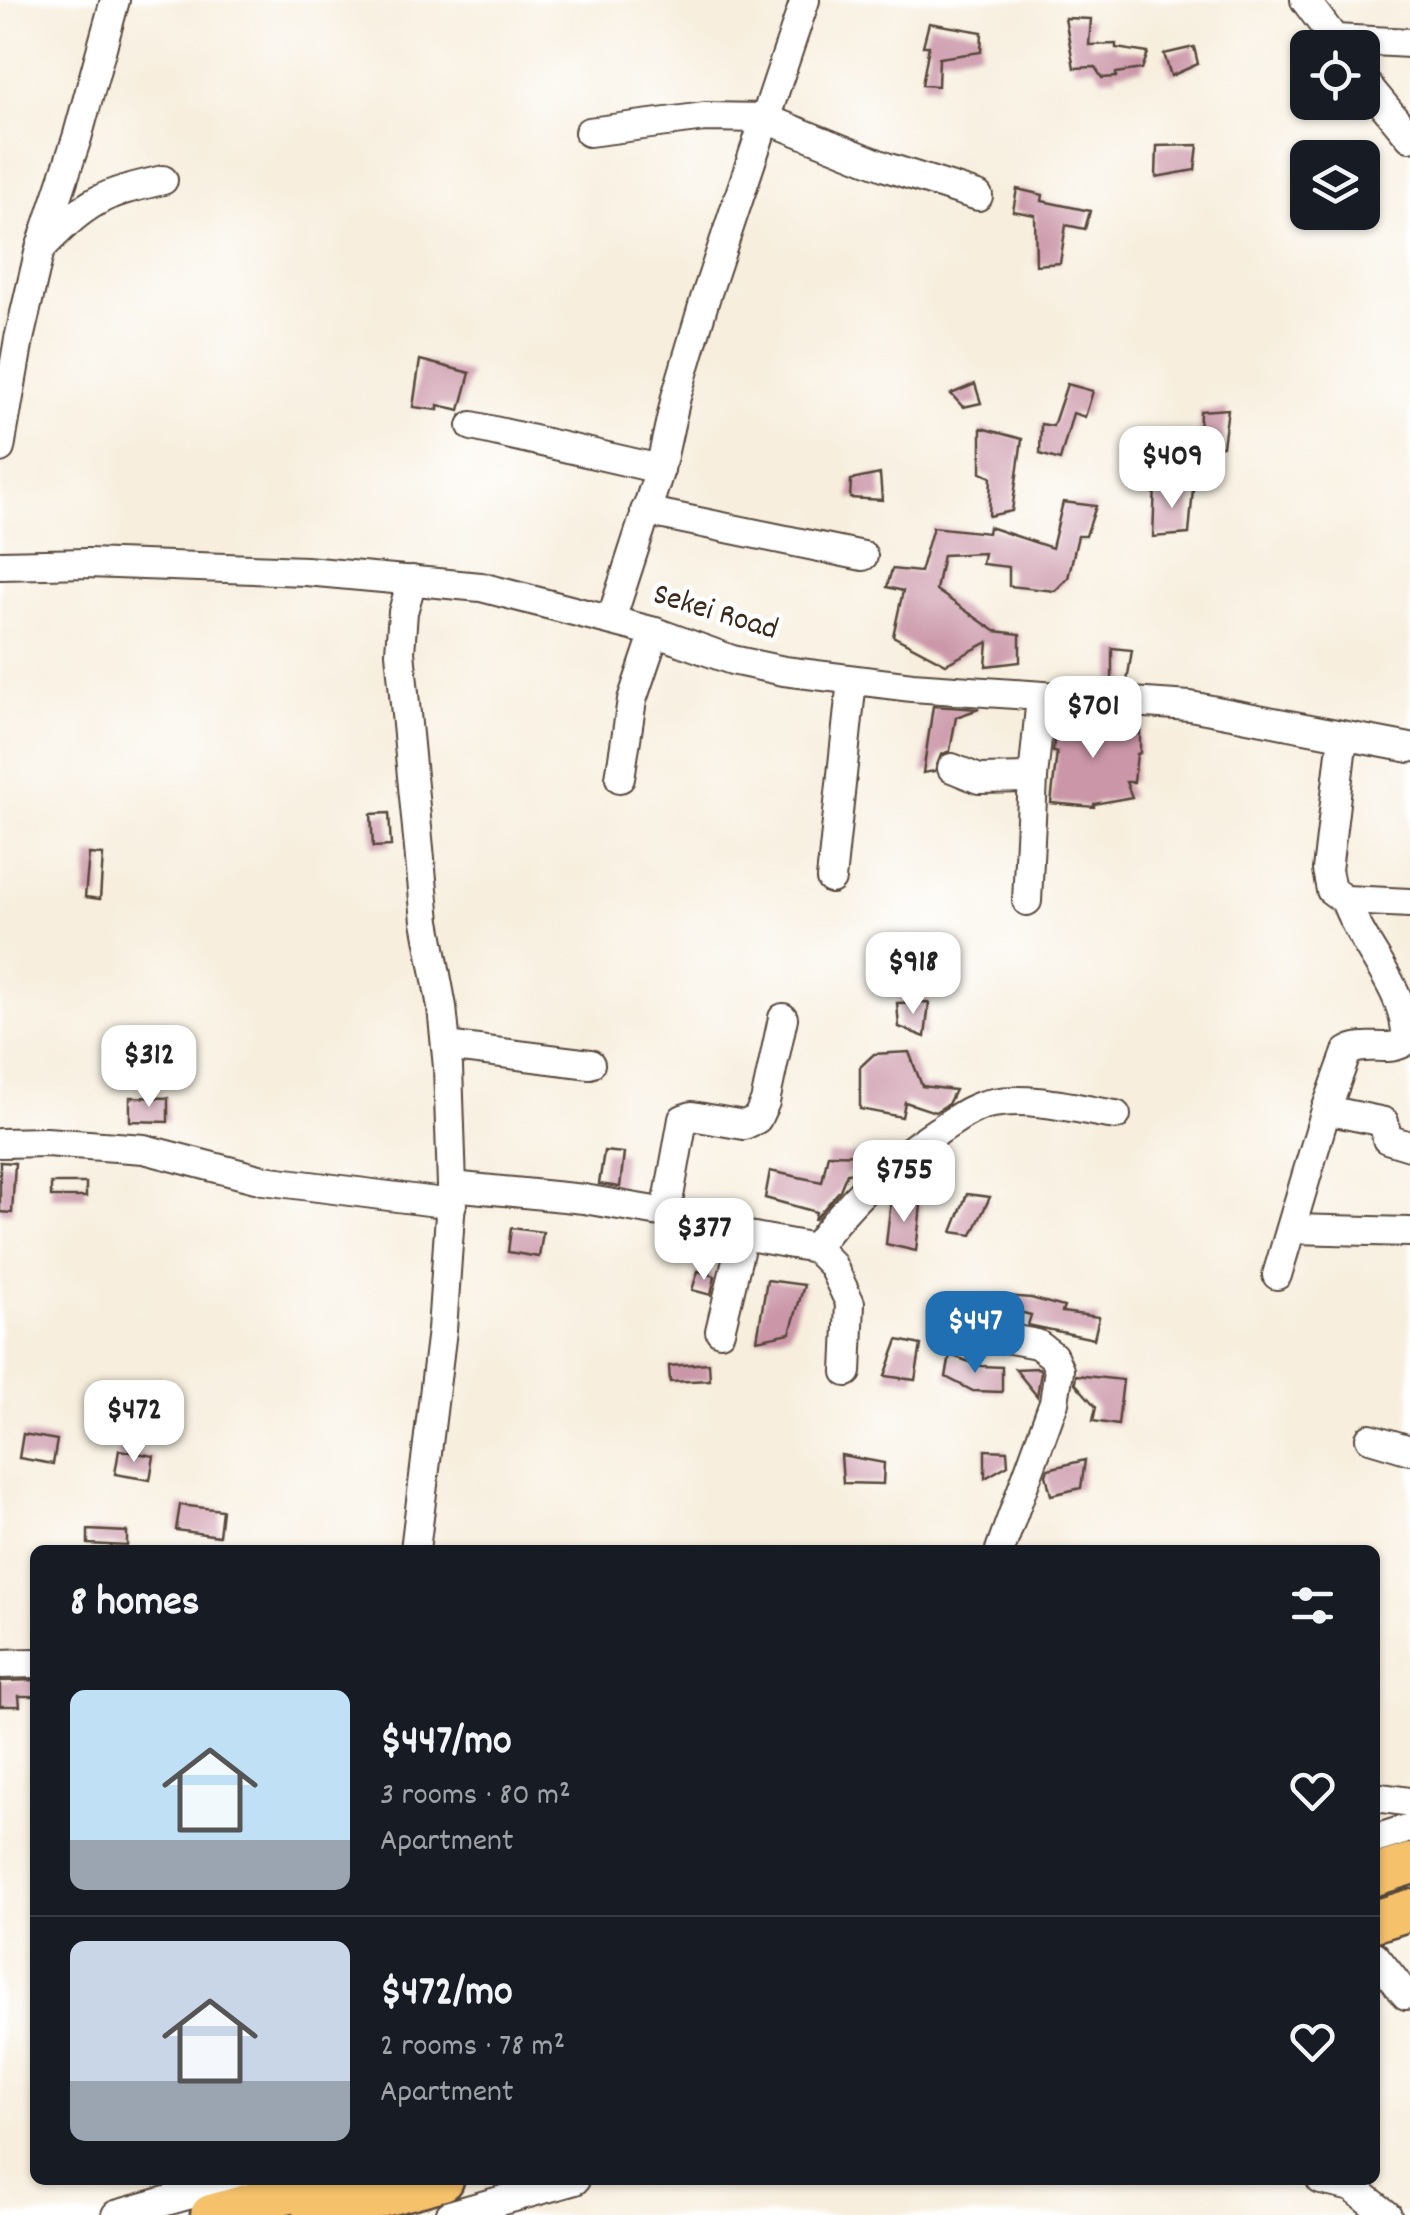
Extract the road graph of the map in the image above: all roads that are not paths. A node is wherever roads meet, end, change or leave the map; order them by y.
1 (114, 0) edge
2 (805, 0) edge
3 (1305, 0) edge
4 (1328, 30) edge
5 (1380, 43) edge
6 (1410, 43) edge
7 (1380, 101) edge
8 (764, 118) junction
9 (589, 132) dead end
10 (1410, 138) edge
11 (163, 180) dead end
12 (978, 196) dead end
13 (40, 249) junction
14 (472, 426) dead end
15 (0, 448) edge
16 (660, 469) junction
17 (644, 511) junction
18 (863, 556) dead end
19 (0, 565) edge
20 (412, 580) junction
21 (611, 620) junction
22 (654, 632) junction
23 (852, 680) junction
24 (1042, 698) junction
25 (1343, 736) junction
26 (1410, 748) edge
27 (952, 768) dead end
28 (620, 778) dead end
29 (1033, 778) junction
30 (832, 879) dead end
31 (1345, 900) junction
32 (1027, 901) dead end
33 (1410, 904) edge
34 (783, 1018) dead end
35 (446, 1046) junction
36 (590, 1064) dead end
37 (1326, 1110) junction
38 (1116, 1115) dead end
39 (0, 1144) edge
40 (1410, 1146) edge
41 (452, 1195) junction
42 (666, 1213) junction
43 (1292, 1229) junction
44 (1410, 1232) edge
45 (743, 1235) junction
46 (816, 1248) junction
47 (1277, 1275) dead end
48 (720, 1331) dead end
49 (968, 1331) dead end
50 (847, 1372) dead end
51 (1370, 1438) dead end
52 (1410, 1450) edge
53 (416, 1545) edge
54 (1002, 1545) edge
55 (0, 1664) edge
56 (30, 1664) edge
57 (1380, 1798) edge
58 (1410, 1802) edge
59 (1410, 1828) edge
60 (1380, 1837) edge
61 (1410, 1864) edge
62 (1380, 1873) edge
63 (1410, 1910) edge
64 (1380, 1919) edge
65 (1380, 1962) edge
66 (1406, 1995) dead end
67 (280, 2185) edge
68 (424, 2185) edge
69 (566, 2185) edge
70 (1340, 2185) edge
71 (224, 2190) edge
72 (531, 2204) edge
73 (116, 2215) edge
74 (313, 2215) edge
75 (450, 2215) edge
76 (1387, 2215) edge

1 - 13 street
2 - 8 street
3 - 4 street
5 - 6 street
7 - 10 street
8 - 9 street
8 - 12 street
8 - 16 street
11 - 13 street
13 - 15 street
14 - 16 street
16 - 17 street
17 - 18 street
17 - 21 street
19 - 20 street, Sekei Road
20 - 21 street, Sekei Road
20 - 35 street
21 - 22 street, Sekei Road
22 - 23 street, Sekei Road
22 - 28 street
23 - 24 street, Sekei Road
23 - 30 street
24 - 25 street, Sekei Road
24 - 29 street
25 - 26 street, Sekei Road
25 - 31 street
27 - 29 street
29 - 32 street
31 - 33 street
31 - 37 street
34 - 42 street
35 - 36 street
35 - 41 street
37 - 40 street
37 - 43 street
38 - 46 street
39 - 41 street
41 - 42 street
41 - 53 street
42 - 45 street
43 - 44 street
43 - 47 street
45 - 46 street
45 - 48 street
46 - 50 street
49 - 54 street
51 - 52 street
55 - 56 street
57 - 58 street
59 - 60 street
61 - 62 highway
63 - 64 highway
65 - 66 street
67 - 71 highway
68 - 74 highway
69 - 72 street
70 - 76 street
71 - 73 street
72 - 75 street

